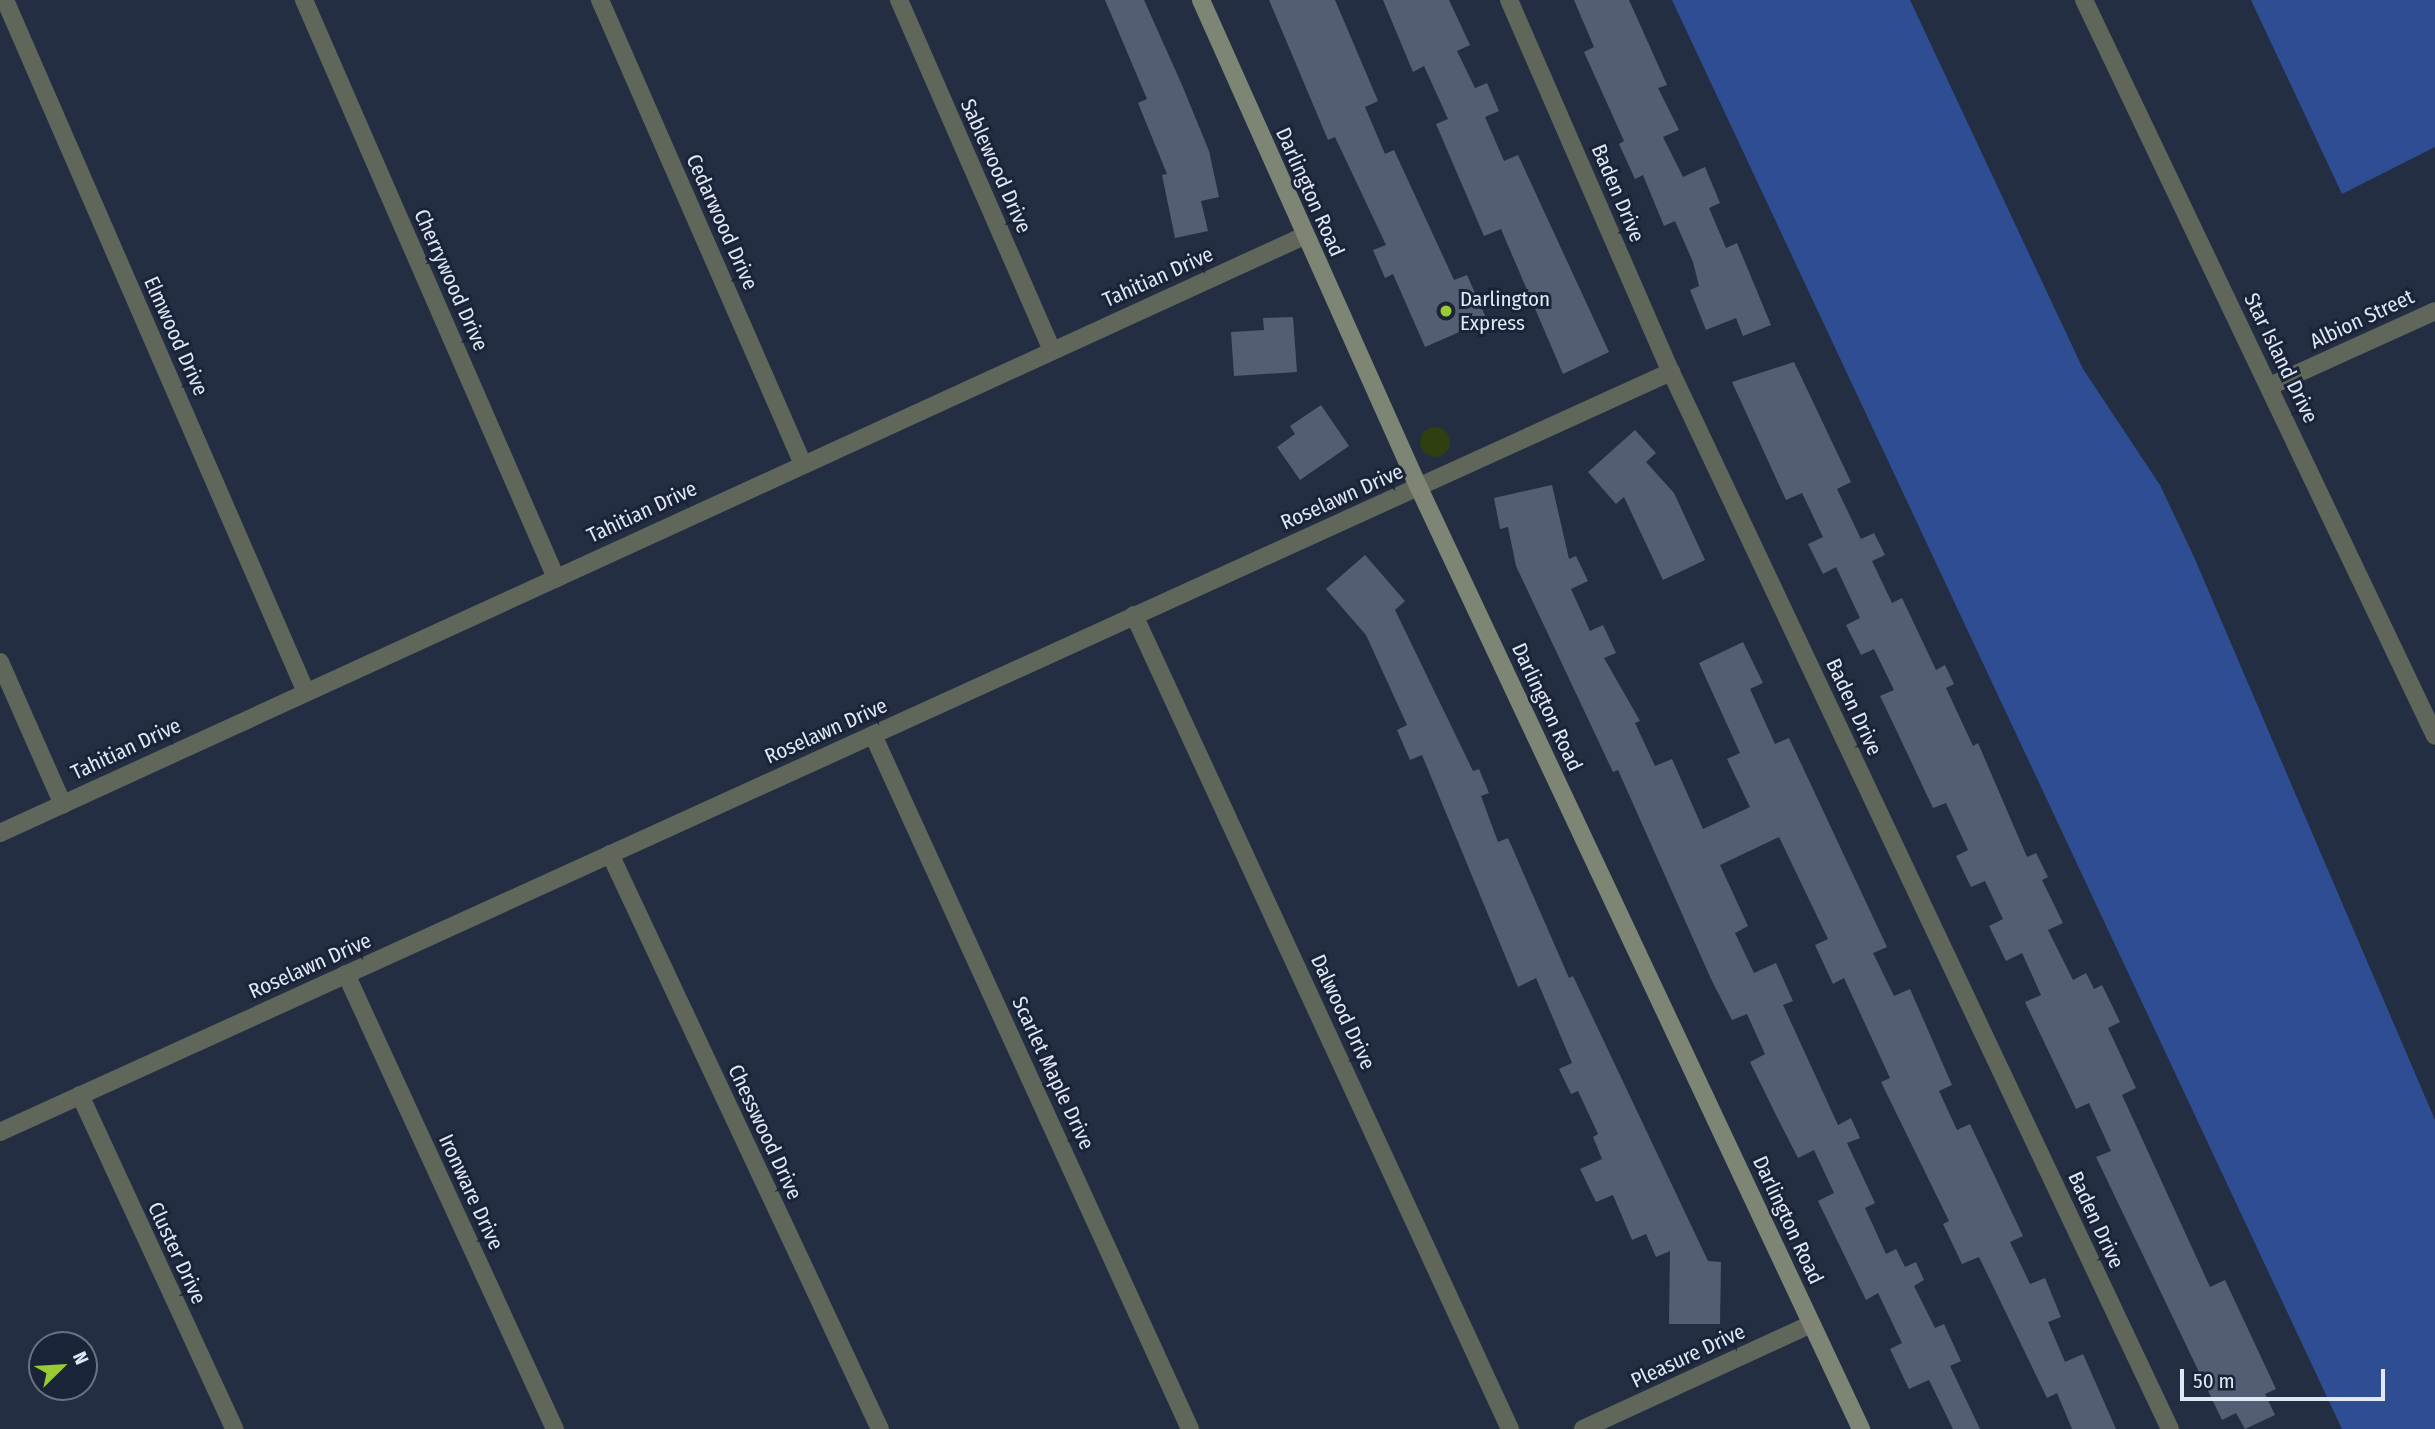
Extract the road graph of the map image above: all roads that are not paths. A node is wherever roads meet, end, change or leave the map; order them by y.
1 (5, 0) edge
2 (304, 0) edge
3 (600, 0) edge
4 (899, 0) edge
5 (1201, 0) edge
6 (1509, 0) edge
7 (2084, 0) edge
8 (1304, 236) junction
9 (2435, 311) edge
10 (1052, 350) junction
11 (1671, 372) junction
12 (2270, 386) junction
13 (802, 462) junction
14 (1419, 488) junction
15 (556, 578) junction
16 (1134, 615) junction
17 (0, 662) edge
18 (305, 690) junction
19 (873, 735) junction
20 (2435, 737) edge
21 (63, 805) junction
22 (0, 833) edge
23 (610, 854) junction
24 (346, 974) junction
25 (80, 1095) junction
26 (0, 1132) edge
27 (1811, 1324) junction
28 (234, 1429) edge
29 (555, 1429) edge
30 (880, 1429) edge
31 (1191, 1429) edge
32 (1510, 1429) edge
33 (1583, 1429) edge
34 (1861, 1429) edge
35 (2170, 1429) edge

1 - 18 street, Elmwood Drive
2 - 15 street, Cherrywood Drive
3 - 13 street, Cedarwood Drive
4 - 10 street, Sablewood Drive
5 - 8 street, Darlington Road
6 - 11 street, Baden Drive
7 - 12 street, Star Island Drive
8 - 10 street, Tahitian Drive
8 - 14 street, Darlington Road
9 - 12 street, Albion Street
10 - 13 street, Tahitian Drive
11 - 14 street, Roselawn Drive
11 - 35 street, Baden Drive
12 - 20 street, Star Island Drive
13 - 15 street, Tahitian Drive
14 - 16 street, Roselawn Drive
14 - 27 street, Darlington Road
15 - 18 street, Tahitian Drive
16 - 19 street, Roselawn Drive
16 - 32 street, Dalwood Drive
17 - 21 street
18 - 21 street, Tahitian Drive
19 - 23 street, Roselawn Drive
19 - 31 street, Scarlet Maple Drive
21 - 22 street, Tahitian Drive
23 - 24 street, Roselawn Drive
23 - 30 street, Chesswood Drive
24 - 25 street, Roselawn Drive
24 - 29 street, Ironware Drive
25 - 26 street, Roselawn Drive
25 - 28 street, Cluster Drive
27 - 33 street, Pleasure Drive
27 - 34 street, Darlington Road

